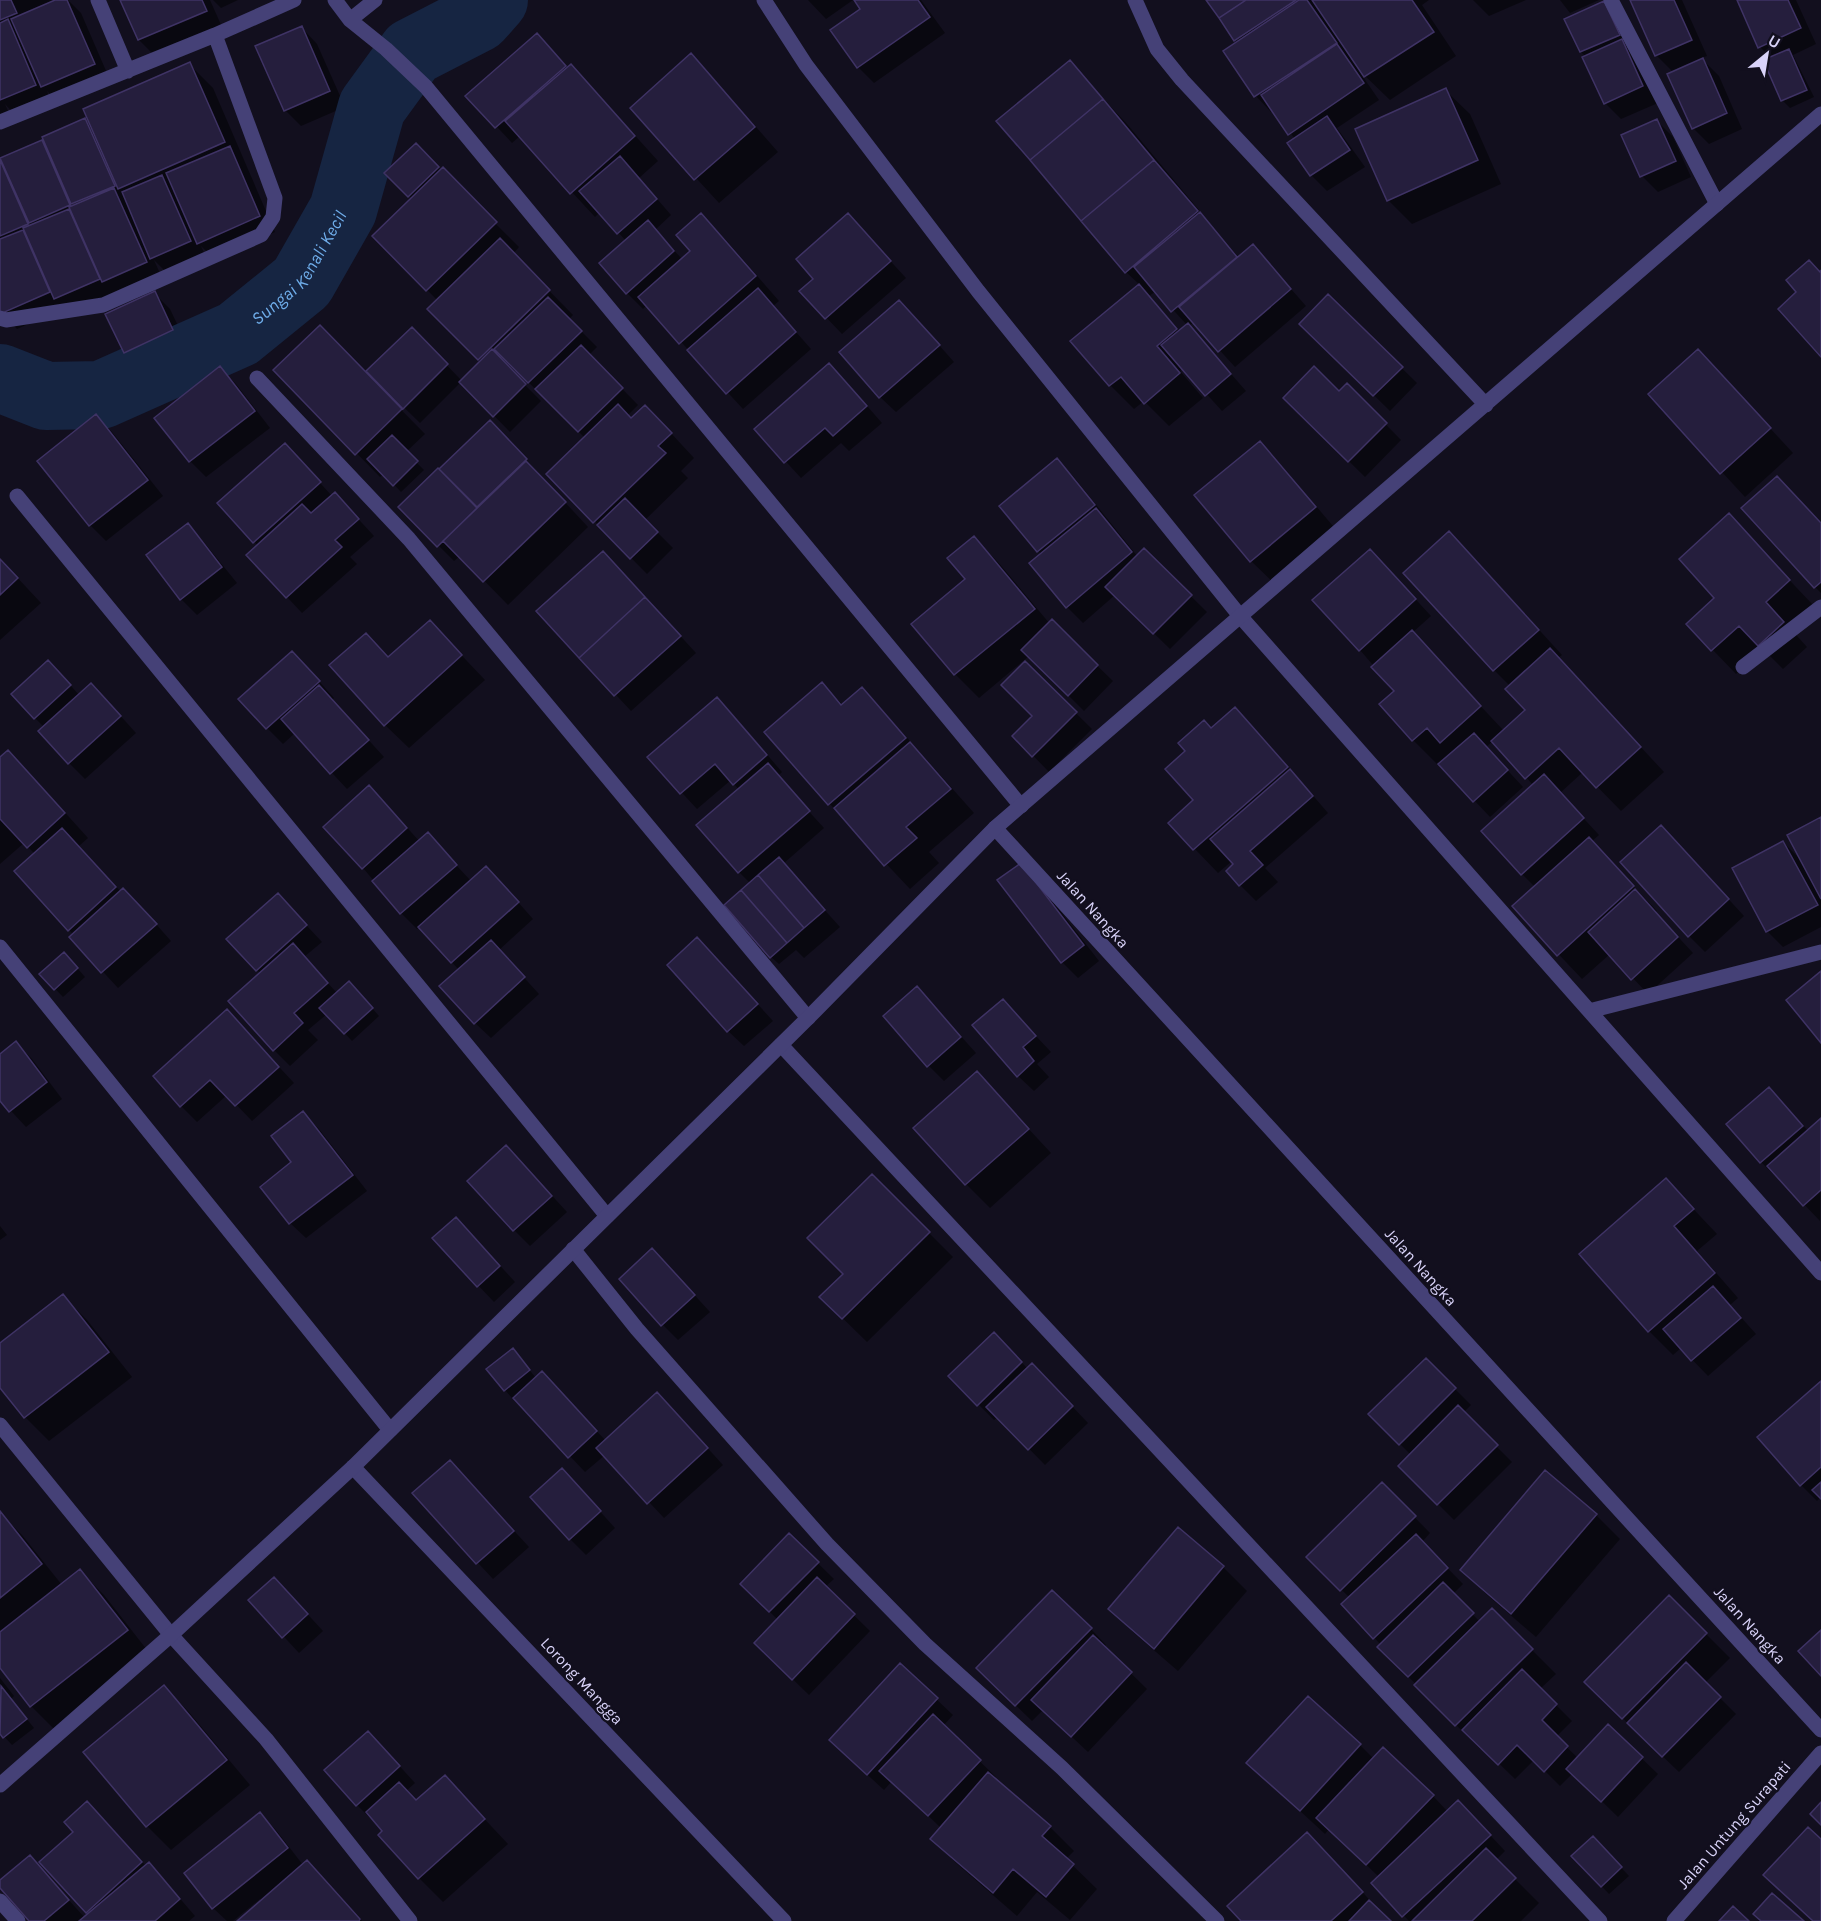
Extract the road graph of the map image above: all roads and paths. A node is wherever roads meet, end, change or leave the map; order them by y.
1 (98, 0) edge
2 (294, 0) edge
3 (335, 0) edge
4 (375, 0) edge
5 (764, 0) edge
6 (1135, 0) edge
7 (1611, 0) edge
8 (350, 20) junction
9 (215, 35) junction
10 (128, 70) junction
11 (1821, 114) edge
12 (0, 122) edge
13 (1717, 204) junction
14 (0, 318) edge
15 (257, 378) dead end
16 (1486, 405) junction
17 (17, 496) dead end
18 (1821, 607) edge
19 (1240, 616) junction
20 (1743, 667) dead end
21 (1021, 806) junction
22 (995, 828) junction
23 (0, 947) edge
24 (1821, 952) edge
25 (1589, 1011) junction
26 (807, 1018) junction
27 (781, 1044) junction
28 (607, 1216) junction
29 (573, 1249) junction
30 (1821, 1273) edge
31 (0, 1425) edge
32 (390, 1430) junction
33 (353, 1467) junction
34 (171, 1635) junction
35 (1821, 1730) edge
36 (1821, 1753) edge
37 (0, 1785) edge
38 (0, 1901) edge
39 (18, 1921) edge
40 (410, 1921) edge
41 (784, 1921) edge
42 (1217, 1921) edge
43 (1600, 1921) edge
44 (1674, 1921) edge

1 - 10 street
2 - 9 street
3 - 8 street
4 - 8 street
5 - 19 street
6 - 16 street
7 - 13 street
8 - 21 street
9 - 10 street
9 - 14 street
10 - 12 street
11 - 13 street
13 - 16 street
15 - 26 street
16 - 19 street
17 - 28 street
18 - 20 street
19 - 21 street
19 - 25 street
21 - 22 street
22 - 26 street
22 - 35 street, Jalan Nangka
23 - 32 street
24 - 25 street
25 - 30 street
26 - 27 street
27 - 28 street
27 - 43 street
28 - 29 street
29 - 32 street
29 - 42 street
31 - 34 street
32 - 33 street
33 - 34 street
33 - 41 street, Lorong Mangga
34 - 37 street
34 - 40 street
36 - 44 street, Jalan Untung Surapati
38 - 39 street

